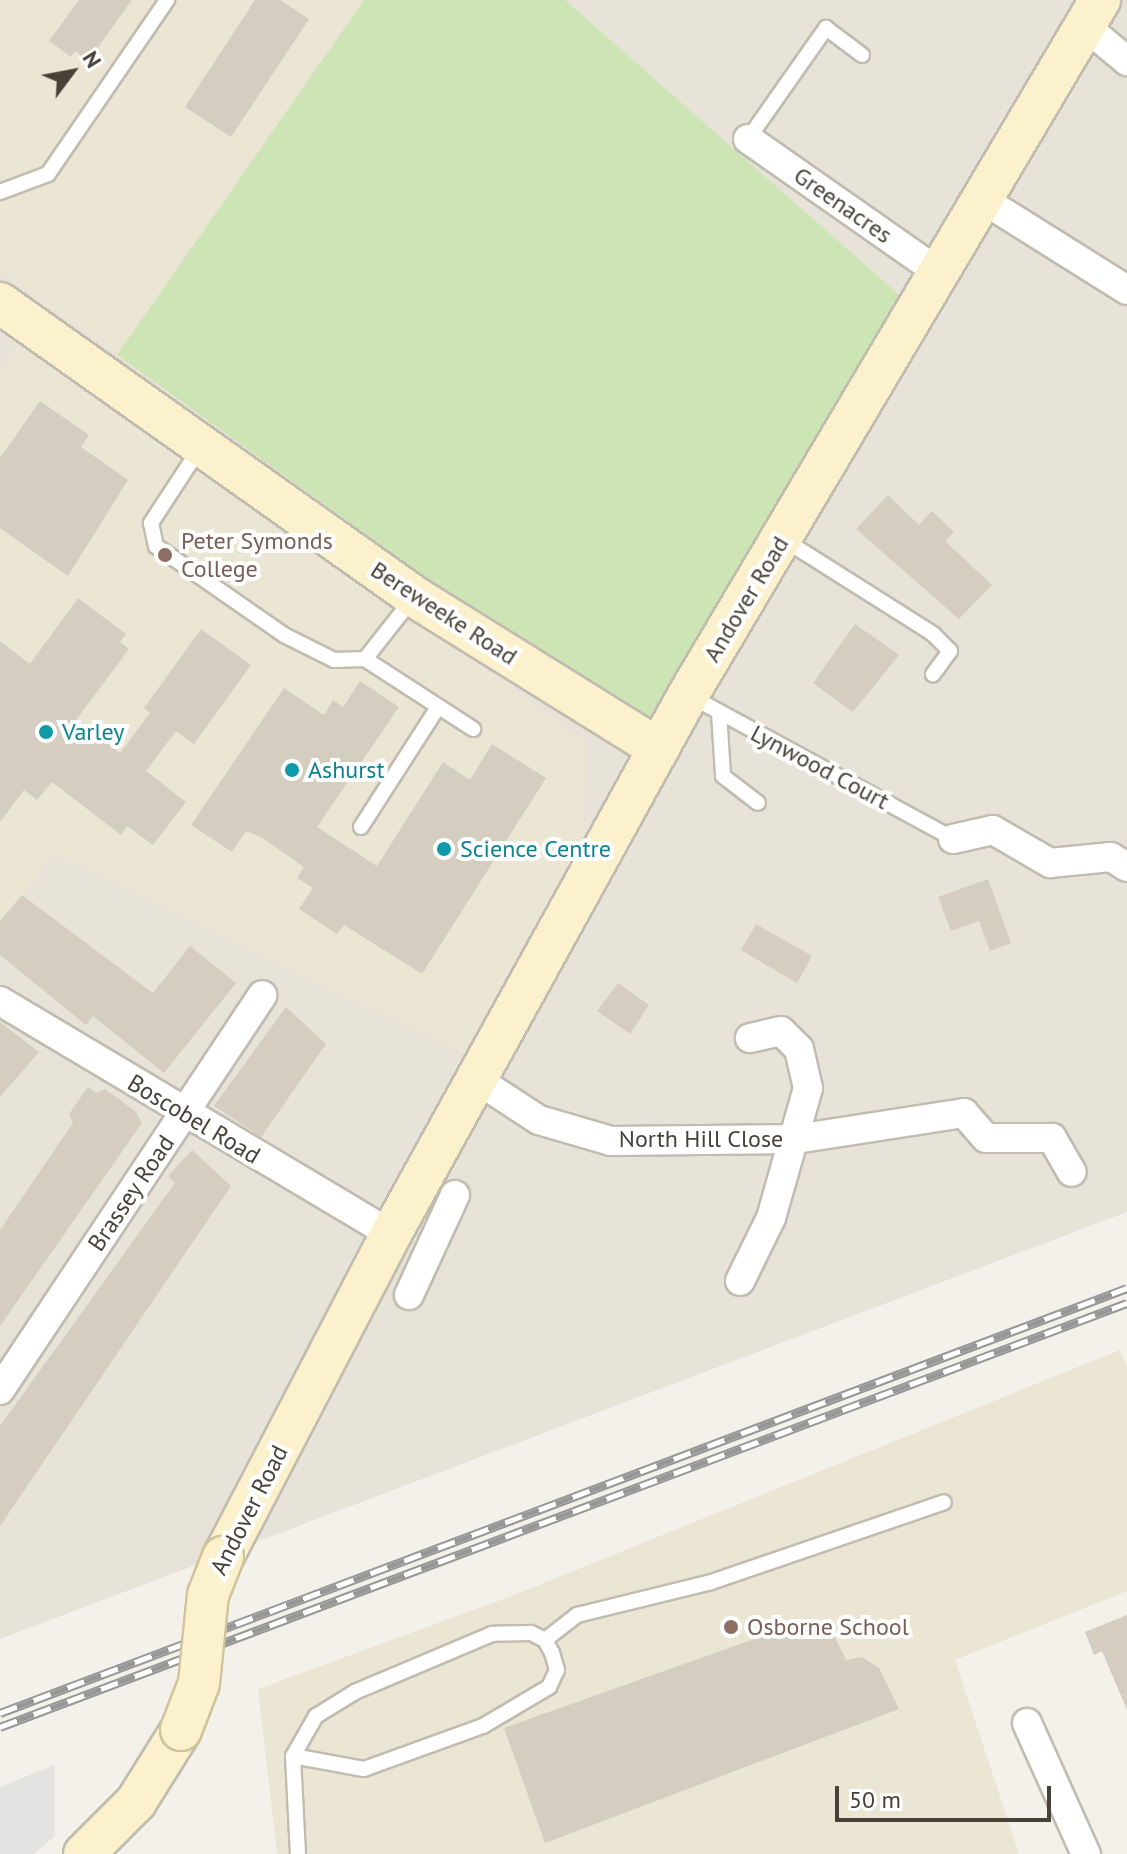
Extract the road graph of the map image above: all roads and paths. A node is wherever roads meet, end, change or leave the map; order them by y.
1 (167, 0) edge
2 (1091, 10) edge
3 (862, 55) dead end
4 (1127, 61) edge
5 (748, 139) joint
6 (0, 192) edge
7 (982, 199) junction
8 (938, 272) junction
9 (1127, 290) edge
10 (0, 303) edge
11 (201, 447) junction
12 (782, 539) junction
13 (415, 597) junction
14 (365, 659) junction
15 (933, 674) dead end
16 (704, 704) junction
17 (438, 707) junction
18 (473, 729) dead end
19 (659, 749) junction
20 (758, 803) dead end
21 (361, 827) dead end
22 (953, 839) joint
23 (1127, 867) edge
24 (262, 995) dead end
25 (0, 1001) edge
26 (750, 1038) dead end
27 (476, 1079) junction
28 (183, 1114) junction
29 (796, 1139) junction
30 (1072, 1172) dead end
31 (455, 1195) dead end
32 (399, 1220) junction
33 (441, 1226) junction
34 (740, 1281) dead end
35 (409, 1295) dead end
36 (0, 1390) edge
37 (944, 1502) dead end
38 (545, 1640) junction
39 (1027, 1723) dead end
40 (293, 1756) junction
41 (84, 1854) edge
42 (298, 1854) edge
43 (1086, 1854) edge

1 - 6 lane
2 - 4 street
2 - 7 main road, Andover Road
3 - 5 lane
5 - 8 street, Greenacres
7 - 8 main road, Andover Road
7 - 9 street
8 - 12 main road, Andover Road
10 - 11 main road, Bereweeke Road
11 - 13 main road, Bereweeke Road
11 - 14 lane
12 - 15 lane
12 - 16 main road, Andover Road
13 - 14 lane
13 - 19 main road, Bereweeke Road
14 - 17 lane
16 - 19 main road, Andover Road
16 - 20 lane
16 - 22 lane, Lynwood Court
17 - 18 lane
17 - 21 lane
19 - 27 main road, Andover Road
22 - 23 street
24 - 28 street, Brassey Road
25 - 28 street, Boscobel Road
26 - 29 street, North Hill Close
27 - 29 street, North Hill Close
27 - 32 main road, Andover Road
28 - 32 street, Boscobel Road
28 - 36 street, Brassey Road
29 - 30 street, North Hill Close
29 - 34 street, North Hill Close
31 - 33 street
32 - 33 street
32 - 41 main road, Andover Road, bridge
33 - 35 street
37 - 38 lane
38 - 40 lane
38 - 40 lane
39 - 43 street
40 - 42 lane

